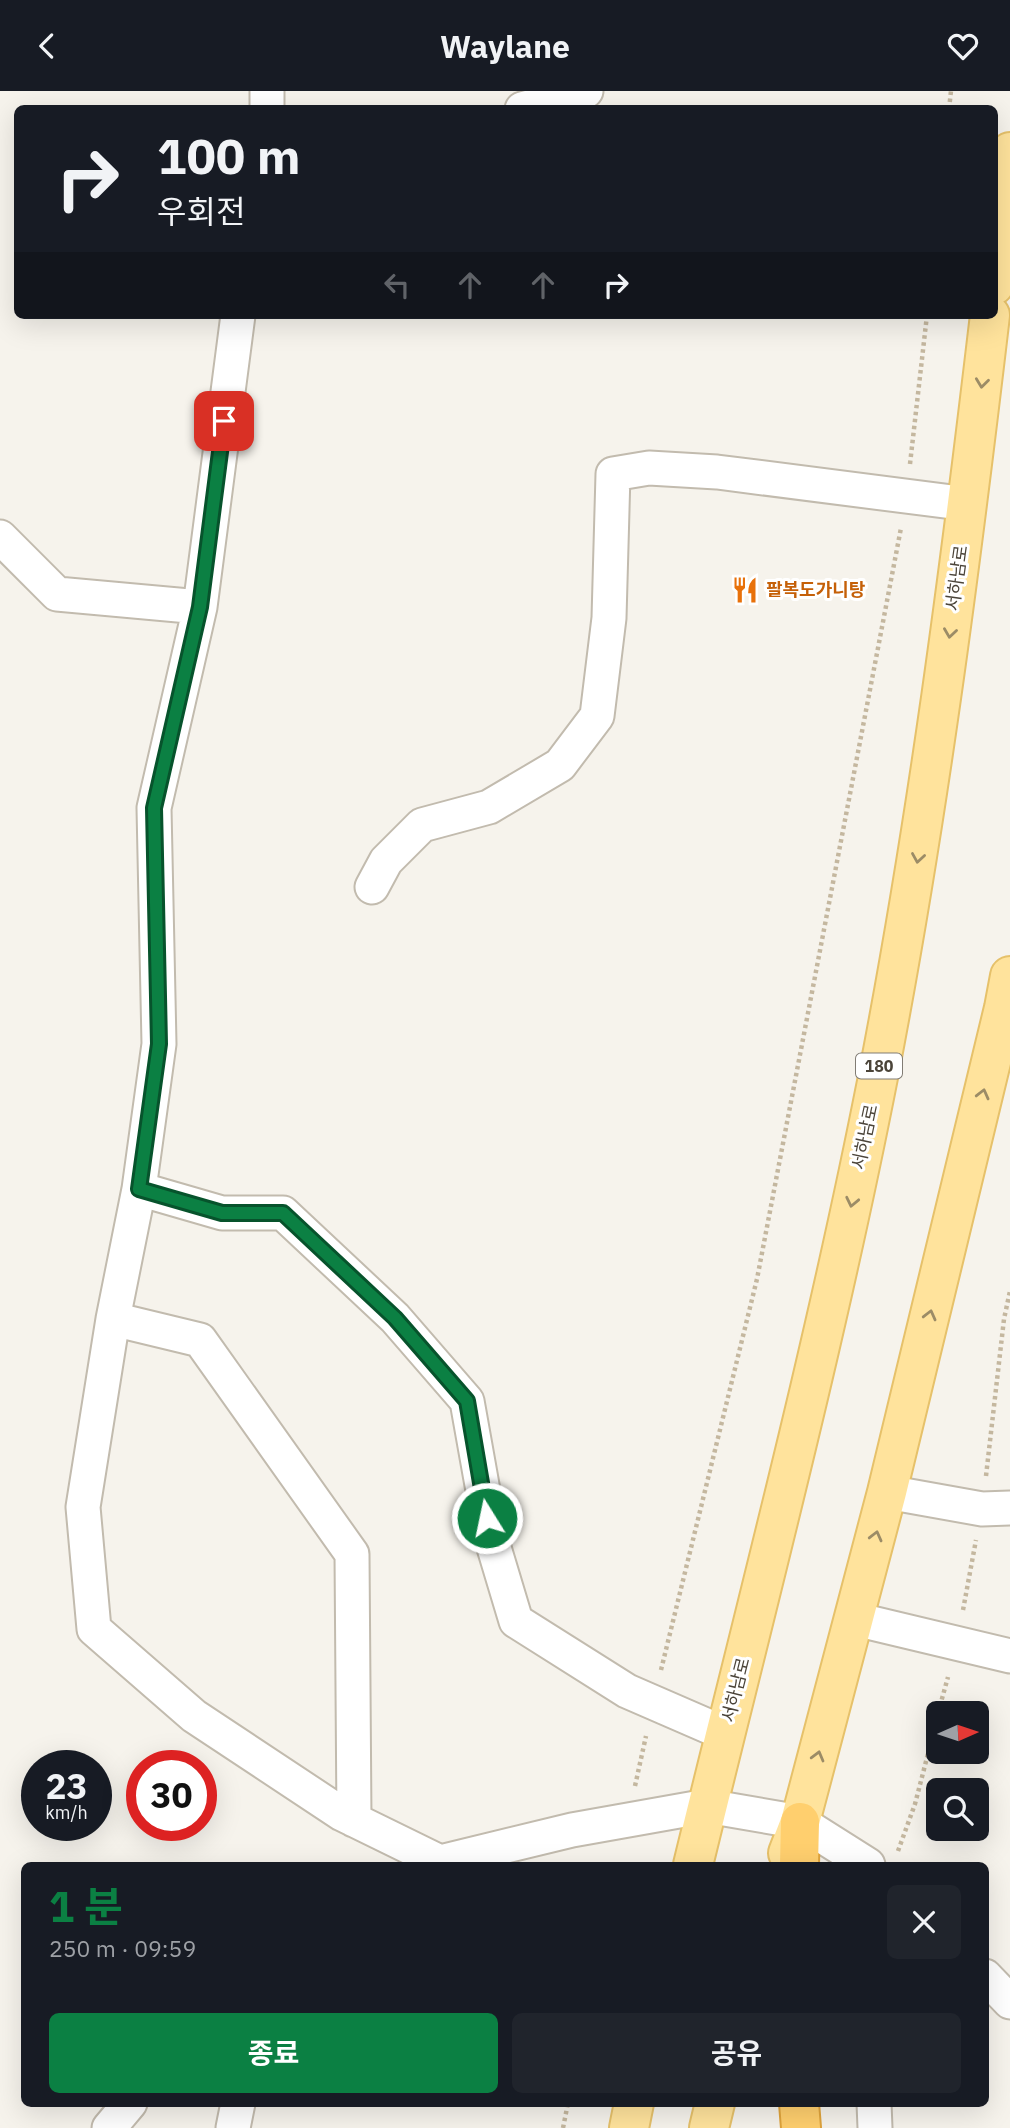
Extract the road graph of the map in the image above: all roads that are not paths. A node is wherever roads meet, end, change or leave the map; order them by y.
1 (586, 91) edge
2 (537, 105) edge
3 (1010, 152) edge
4 (998, 252) edge
5 (237, 319) edge
6 (990, 319) edge
7 (968, 504) junction
8 (0, 537) edge
9 (200, 607) junction
10 (372, 887) dead end
11 (1010, 976) edge
12 (139, 1189) junction
13 (113, 1319) junction
14 (887, 1492) junction
15 (1010, 1509) edge
16 (855, 1619) junction
17 (1010, 1656) edge
18 (726, 1734) junction
19 (707, 1806) junction
20 (354, 1820) junction
21 (800, 1822) junction
22 (883, 1859) edge
23 (430, 1862) edge
24 (442, 1862) edge
25 (694, 1862) edge
26 (784, 1862) edge
27 (799, 1862) edge
28 (989, 1980) edge
29 (1010, 2002) edge
30 (127, 2107) edge
31 (237, 2107) edge
32 (634, 2107) edge
33 (714, 2107) edge
34 (799, 2107) edge
35 (874, 2107) edge
36 (109, 2128) edge
37 (233, 2128) edge
38 (629, 2128) edge
39 (709, 2128) edge
40 (801, 2128) edge
41 (875, 2128) edge

1 - 2 street
3 - 4 main road
5 - 9 street
6 -> 7 main road, 서하남로 / 180
7 - 10 street
7 -> 18 main road, 서하남로 / 180
8 - 9 street
9 - 12 street
14 -> 11 main road
12 - 13 street
12 - 18 street
13 - 20 street
13 - 20 street
14 - 15 street
16 -> 14 main road
16 - 17 street
21 -> 16 main road
18 - 19 main road, 서하남로 / 180
19 - 21 street
19 - 24 street
19 - 25 main road, 서하남로 / 180
20 - 23 street
21 - 22 street
21 - 26 main road
21 - 27 highway
28 - 29 street
30 - 36 street
31 - 37 street
32 - 38 main road
33 - 39 main road
34 - 40 highway
35 - 41 street

